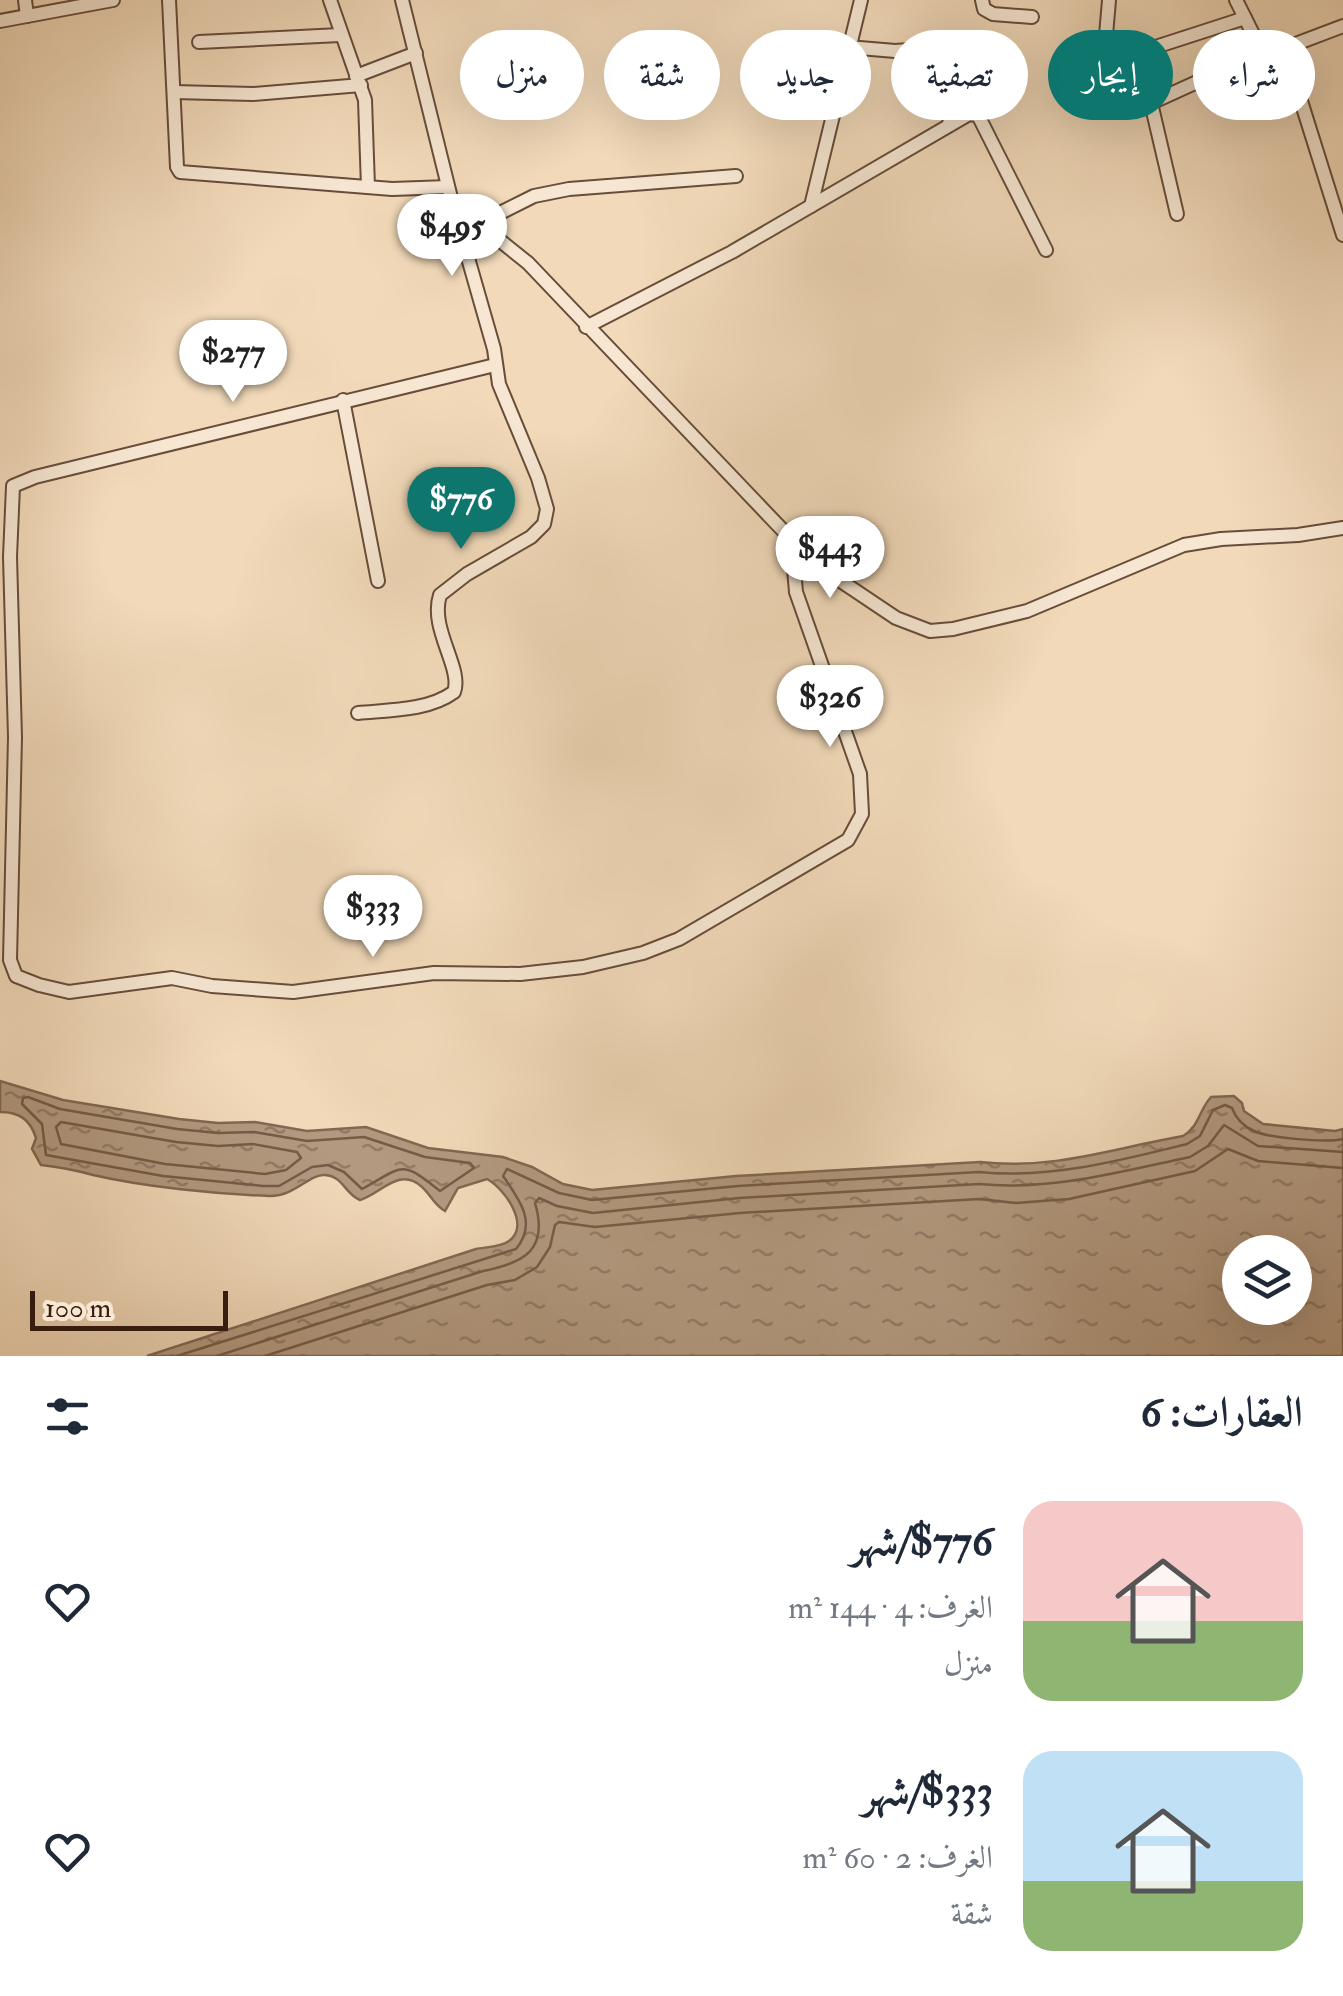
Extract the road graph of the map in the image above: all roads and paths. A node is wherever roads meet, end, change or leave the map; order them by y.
1 (25, 0) edge
2 (113, 0) edge
3 (169, 0) edge
4 (330, 0) edge
5 (402, 0) edge
6 (860, 0) edge
7 (982, 0) edge
8 (1109, 0) edge
9 (1236, 0) edge
10 (68, 4) edge
11 (27, 16) junction
12 (1032, 16) dead end
13 (1245, 18) junction
14 (0, 20) edge
15 (1343, 26) edge
16 (852, 30) edge
17 (1108, 30) edge
18 (1252, 30) edge
19 (340, 34) junction
20 (1315, 38) edge
21 (199, 42) dead end
22 (1173, 42) edge
23 (871, 49) edge
24 (416, 53) junction
25 (359, 81) junction
26 (174, 92) junction
27 (831, 120) edge
28 (1154, 120) edge
29 (1307, 120) edge
30 (948, 124) junction
31 (736, 176) dead end
32 (368, 187) junction
33 (448, 187) junction
34 (452, 202) junction
35 (811, 206) junction
36 (1177, 214) dead end
37 (480, 223) junction
38 (1343, 235) edge
39 (1046, 250) dead end
40 (586, 327) junction
41 (495, 365) junction
42 (343, 400) junction
43 (1343, 528) edge
44 (800, 549) junction
45 (378, 581) dead end
46 (358, 713) dead end

1 - 11 street
2 - 10 street
3 - 26 street
4 - 19 street
5 - 24 street
6 - 16 street
7 - 12 street
8 - 17 street
9 - 13 street
10 - 11 street
11 - 14 street
13 - 18 street
13 - 22 street
15 - 20 street
19 - 21 street
19 - 25 street
23 - 30 street
24 - 25 street
24 - 33 street
25 - 26 street
25 - 32 street
26 - 32 street
27 - 35 street
28 - 36 street
29 - 38 street
30 - 35 street
30 - 39 street
31 - 37 street
32 - 33 street
33 - 34 street
34 - 37 street
34 - 41 street
35 - 40 street
37 - 40 street
40 - 44 street
41 - 42 street
41 - 46 street
42 - 44 street
42 - 45 street
43 - 44 street

